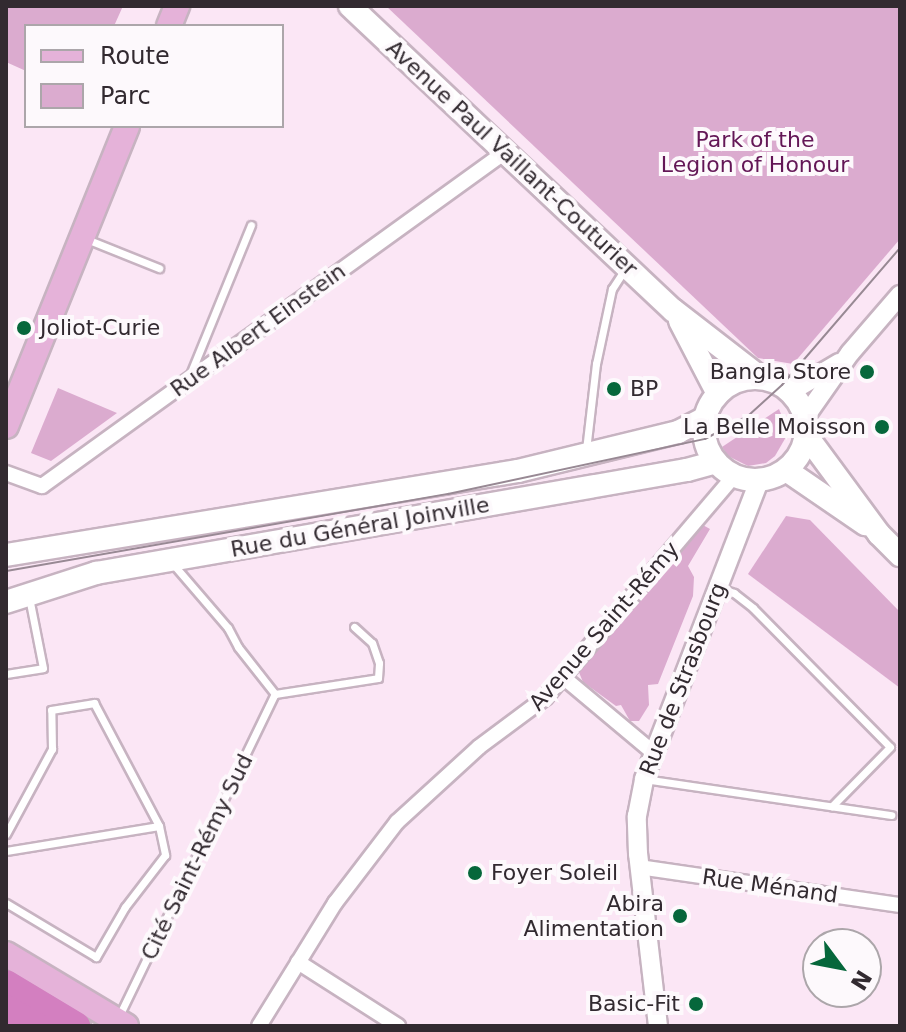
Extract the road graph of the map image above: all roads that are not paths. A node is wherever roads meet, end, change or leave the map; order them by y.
1 (350, 6) edge
2 (126, 128) edge
3 (505, 152) junction
4 (251, 225) dead end
5 (82, 237) junction
6 (627, 267) junction
7 (159, 268) dead end
8 (900, 295) edge
9 (673, 310) junction
10 (850, 353) junction
11 (761, 378) junction
12 (187, 382) junction
13 (790, 392) junction
14 (718, 394) junction
15 (705, 418) junction
16 (6, 426) edge
17 (806, 426) junction
18 (586, 457) junction
19 (716, 462) junction
20 (786, 470) junction
21 (6, 473) edge
22 (733, 477) junction
23 (759, 481) junction
24 (879, 534) junction
25 (6, 555) edge
26 (900, 555) edge
27 (168, 560) junction
28 (718, 588) junction
29 (28, 593) junction
30 (6, 602) edge
31 (354, 627) dead end
32 (6, 674) edge
33 (563, 677) junction
34 (275, 694) junction
35 (654, 753) junction
36 (644, 779) junction
37 (832, 806) junction
38 (891, 815) dead end
39 (159, 826) junction
40 (6, 834) edge
41 (6, 851) edge
42 (639, 867) junction
43 (6, 903) edge
44 (900, 905) edge
45 (6, 954) edge
46 (298, 962) junction
47 (6, 984) edge
48 (6, 1009) edge
49 (121, 1023) edge
50 (35, 1026) edge
51 (76, 1026) edge
52 (259, 1026) edge
53 (398, 1026) edge
54 (658, 1026) edge

1 - 3 main road, Avenue Paul Vaillant-Couturier
2 - 5 main road
3 - 6 main road, Avenue Paul Vaillant-Couturier
3 - 12 street, Rue Albert Einstein
4 - 12 lane
5 - 7 lane
5 - 16 main road
6 - 9 main road, Avenue Paul Vaillant-Couturier
6 - 18 lane
8 - 10 street
9 - 11 main road, Avenue Paul Vaillant-Couturier
9 - 14 main road, Avenue Paul Vaillant-Couturier
10 - 13 street
10 - 17 street
11 - 13 main road
11 - 14 main road
12 - 21 street, Rue Albert Einstein
13 - 17 main road
14 - 15 main road
15 - 18 main road, Rue du Général Joinville
15 - 19 main road
17 - 20 main road
17 - 24 main road
18 - 25 main road, Rue du Général Joinville
19 - 22 main road
19 - 27 main road, Rue du Général Joinville
20 - 23 main road
20 - 24 main road
22 - 23 main road
22 - 33 street, Avenue Saint-Rémy
23 - 28 street, Rue de Strasbourg
24 - 26 main road
27 - 29 main road, Rue du Général Joinville
27 - 34 lane
28 - 35 street, Rue de Strasbourg
28 - 37 lane
29 - 30 main road, Rue du Général Joinville
29 - 32 lane
31 - 34 lane
33 - 35 street
33 - 46 street, Avenue Saint-Rémy
34 - 49 lane, Cité Saint-Rémy Sud
35 - 36 street, Rue de Strasbourg
36 - 37 lane
36 - 42 street, Rue de Strasbourg
37 - 38 lane
39 - 40 lane
39 - 41 lane
39 - 43 lane
42 - 44 street, Rue Ménand
42 - 54 street, Rue de Strasbourg
45 - 49 main road
46 - 52 street, Avenue Saint-Rémy
46 - 53 street
47 - 51 highway
48 - 50 highway

